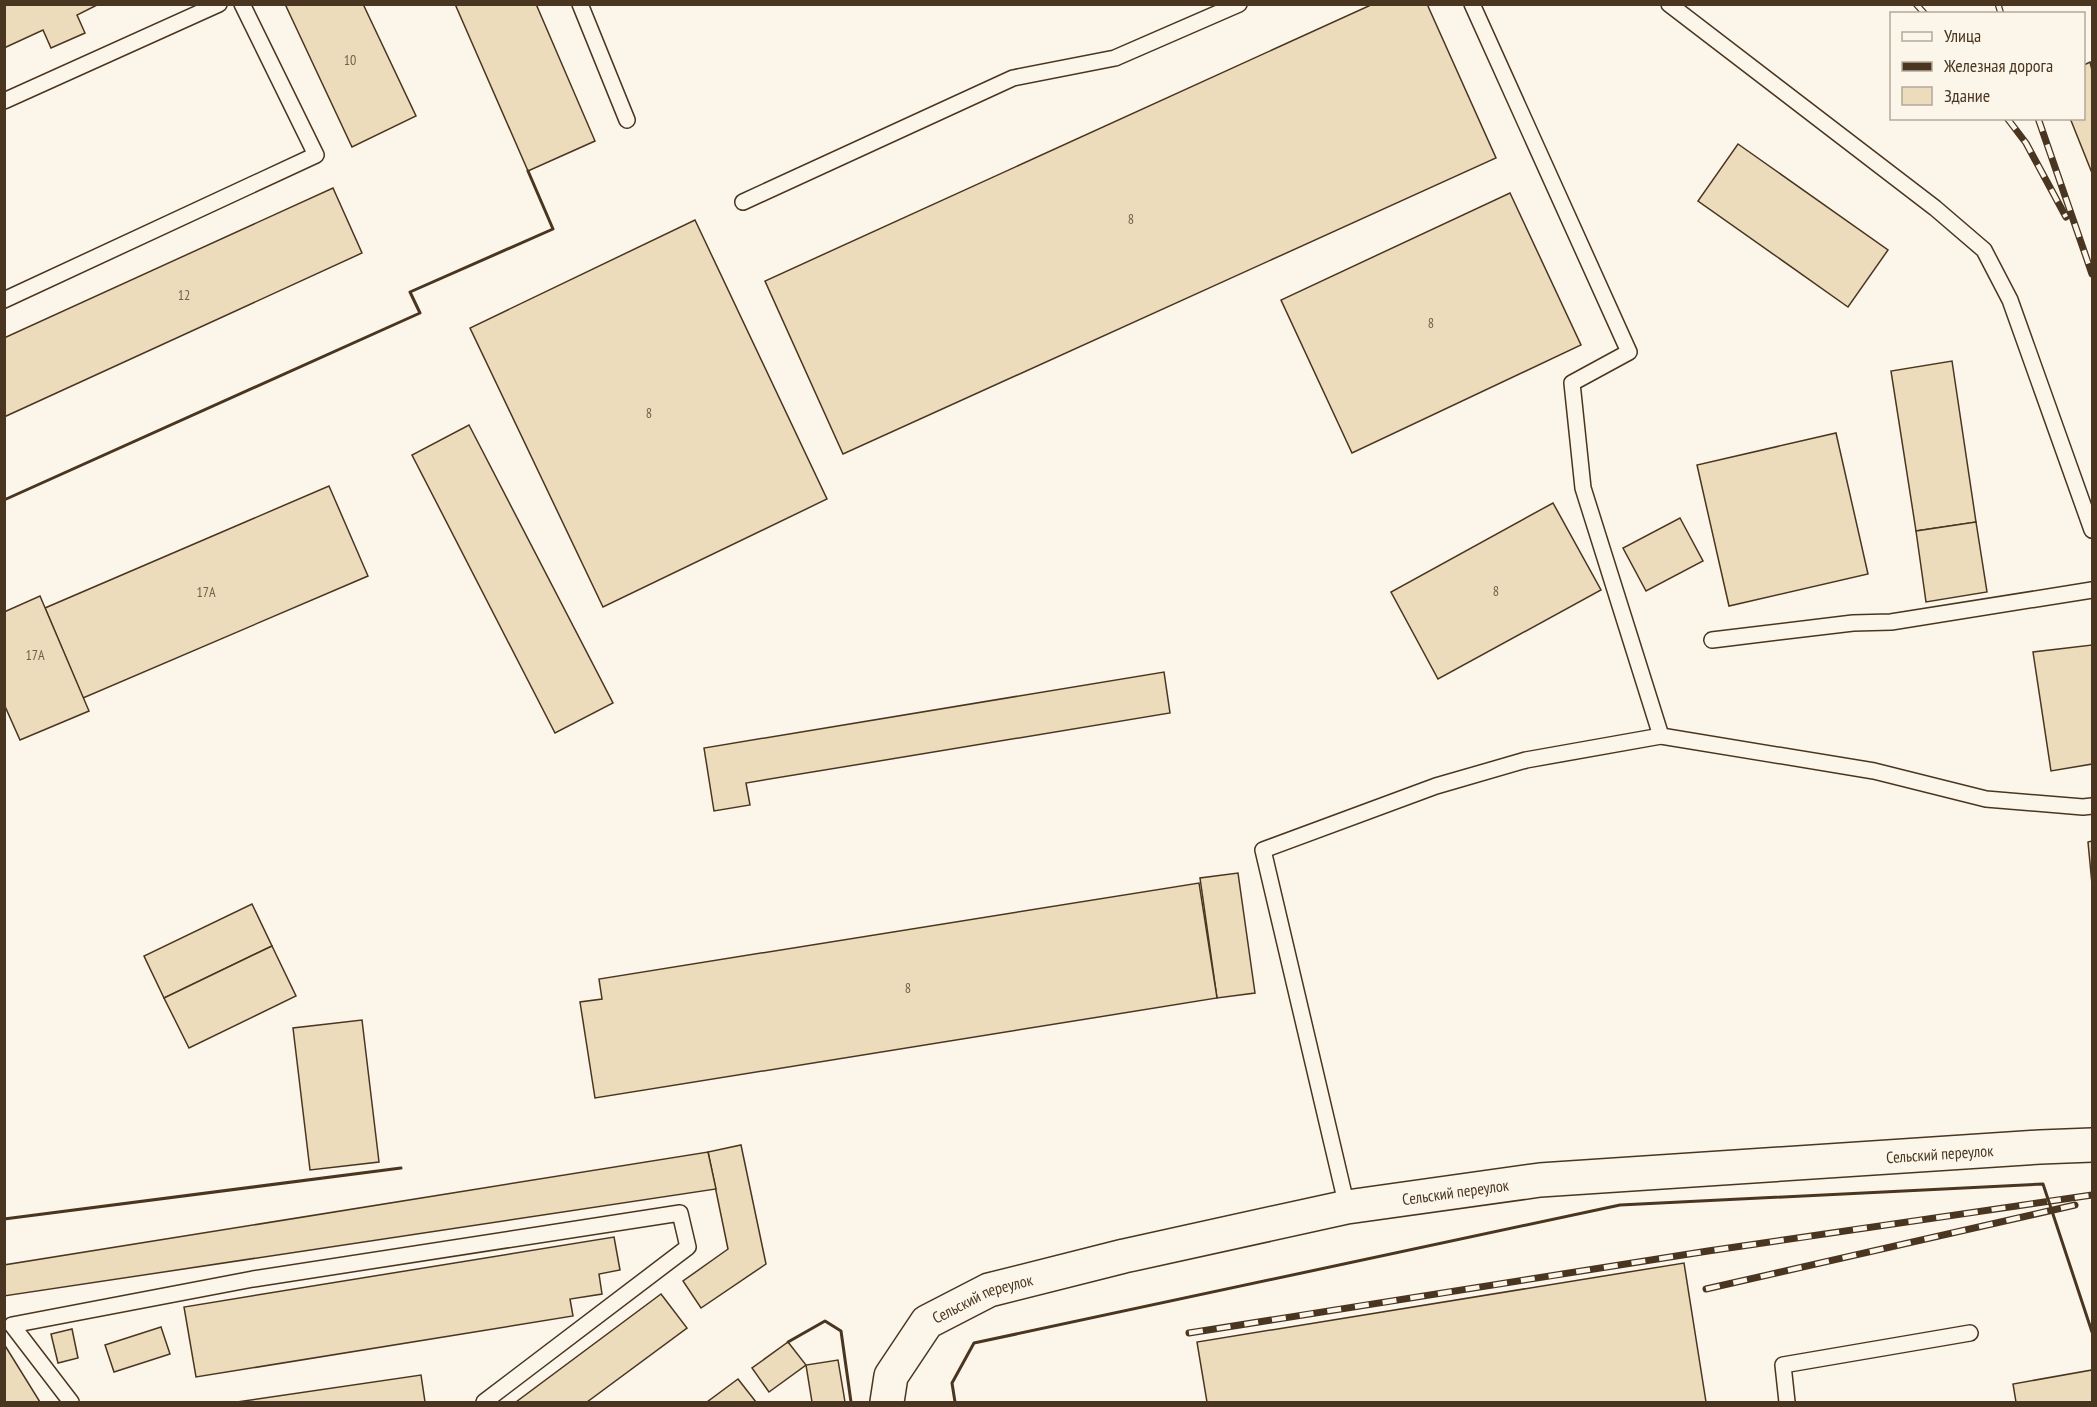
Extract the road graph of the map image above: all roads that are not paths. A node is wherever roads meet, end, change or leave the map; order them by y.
1 (219, 4) edge
2 (242, 4) edge
3 (580, 4) edge
4 (1239, 4) edge
5 (1472, 4) edge
6 (1669, 4) edge
7 (4, 101) edge
8 (627, 120) dead end
9 (743, 202) dead end
10 (4, 300) edge
11 (2092, 530) edge
12 (2092, 590) edge
13 (1712, 640) dead end
14 (1661, 736) junction
15 (2092, 806) edge
16 (2092, 1145) edge
17 (1347, 1207) junction
18 (1970, 1333) dead end
19 (71, 1402) edge
20 (484, 1402) edge
21 (887, 1402) edge
22 (1787, 1402) edge

1 - 7 lane
2 - 10 lane
3 - 8 lane
4 - 9 lane
5 - 14 lane
6 - 11 lane
12 - 13 lane
14 - 15 lane
14 - 17 lane
16 - 17 street, Сельский переулок
17 - 21 street, Сельский переулок
18 - 22 lane
19 - 20 lane

